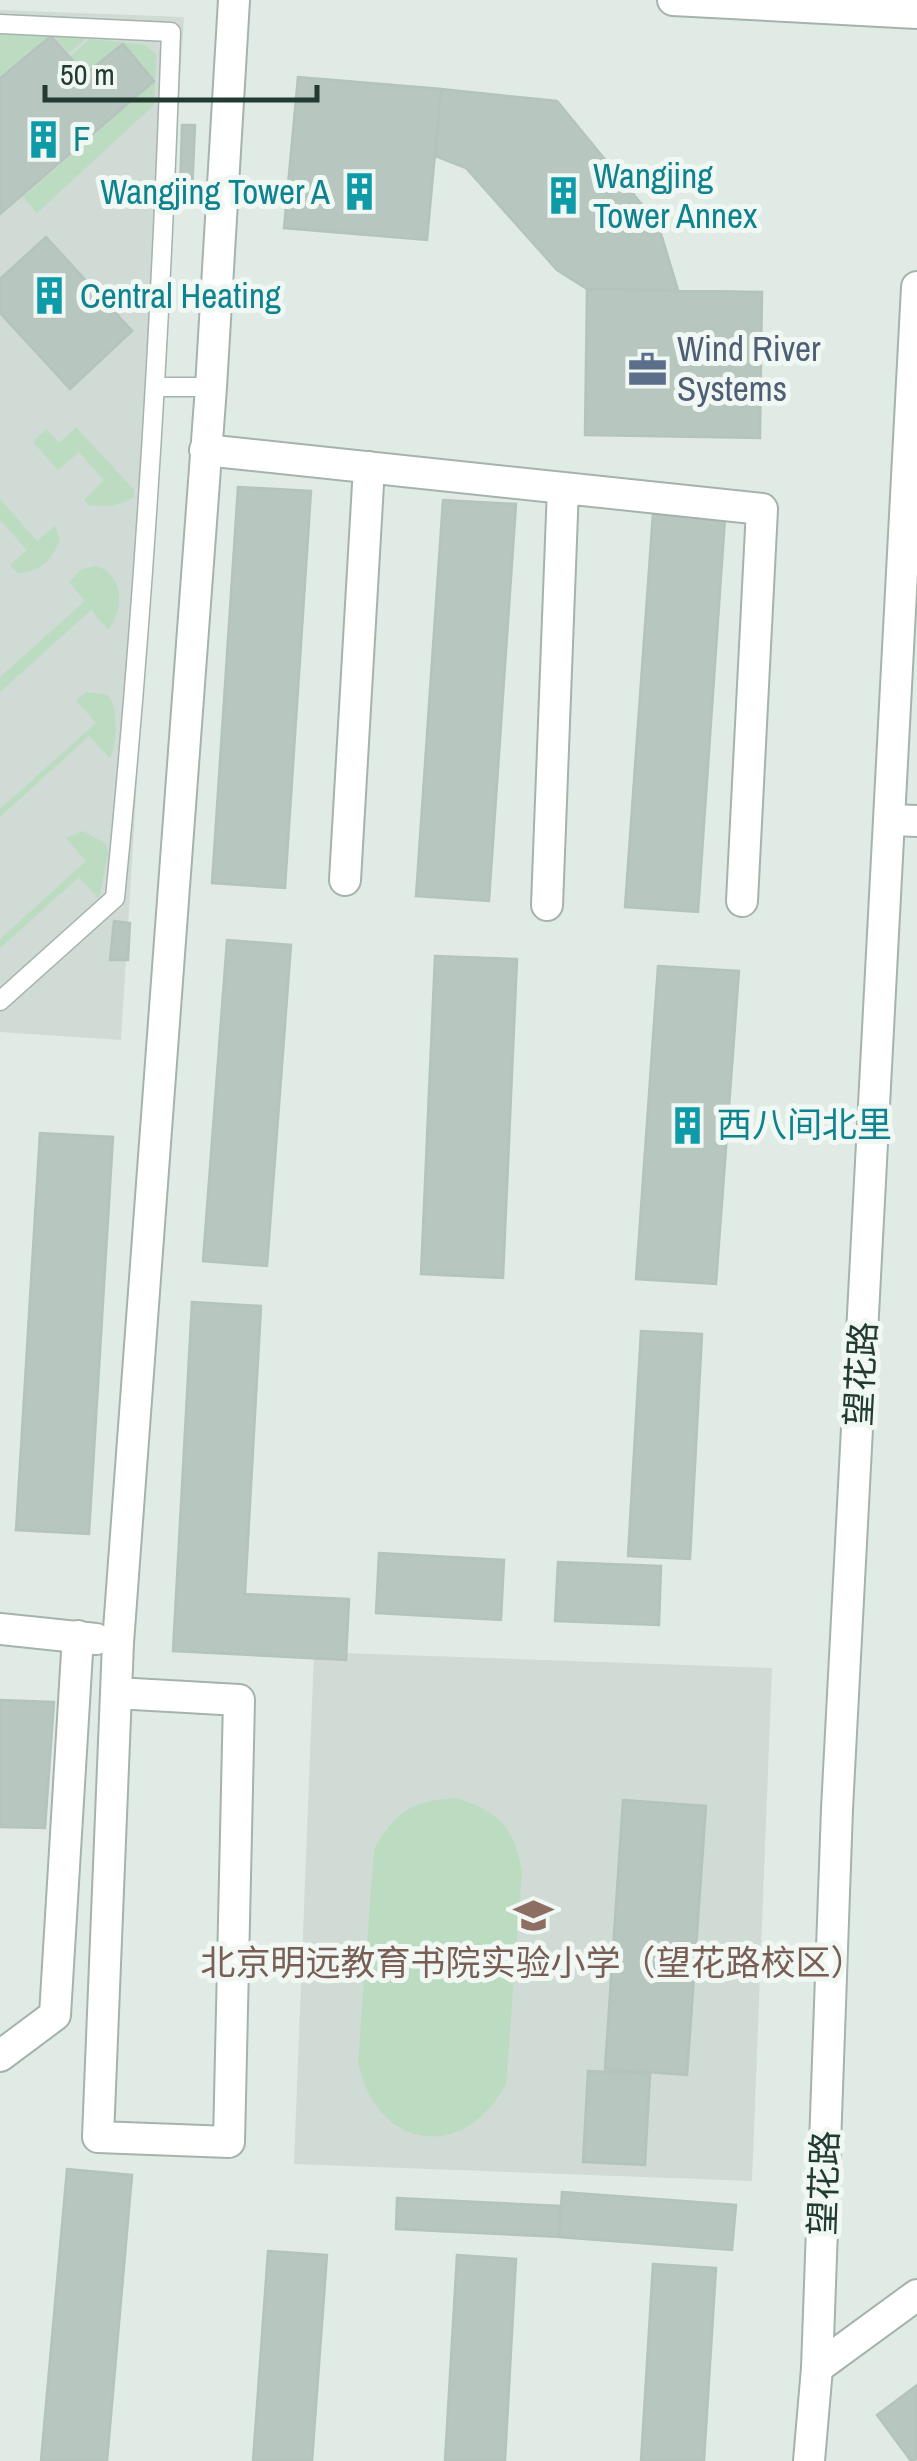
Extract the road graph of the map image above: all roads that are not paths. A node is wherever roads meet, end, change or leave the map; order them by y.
1 (234, 0) edge
2 (673, 0) edge
3 (917, 13) edge
4 (0, 24) edge
5 (917, 287) edge
6 (158, 386) dead end
7 (211, 388) junction
8 (206, 450) junction
9 (369, 468) junction
10 (564, 488) junction
11 (904, 820) edge
12 (345, 880) dead end
13 (742, 900) dead end
14 (547, 905) dead end
15 (0, 1001) edge
16 (0, 1629) edge
17 (78, 1636) junction
18 (118, 1644) junction
19 (116, 1693) junction
20 (0, 2056) edge
21 (917, 2295) edge
22 (818, 2368) junction
23 (809, 2461) edge

1 - 7 street
2 - 3 street
4 - 15 lane
5 - 11 street, 望花路
6 - 7 lane
7 - 8 street
8 - 9 street
8 - 18 street
9 - 10 street
9 - 12 street
10 - 13 street
10 - 14 street
11 - 22 street, 望花路
16 - 17 street
17 - 18 street
17 - 20 street
18 - 19 street
19 - 19 street
21 - 22 street
22 - 23 street, 望花路

